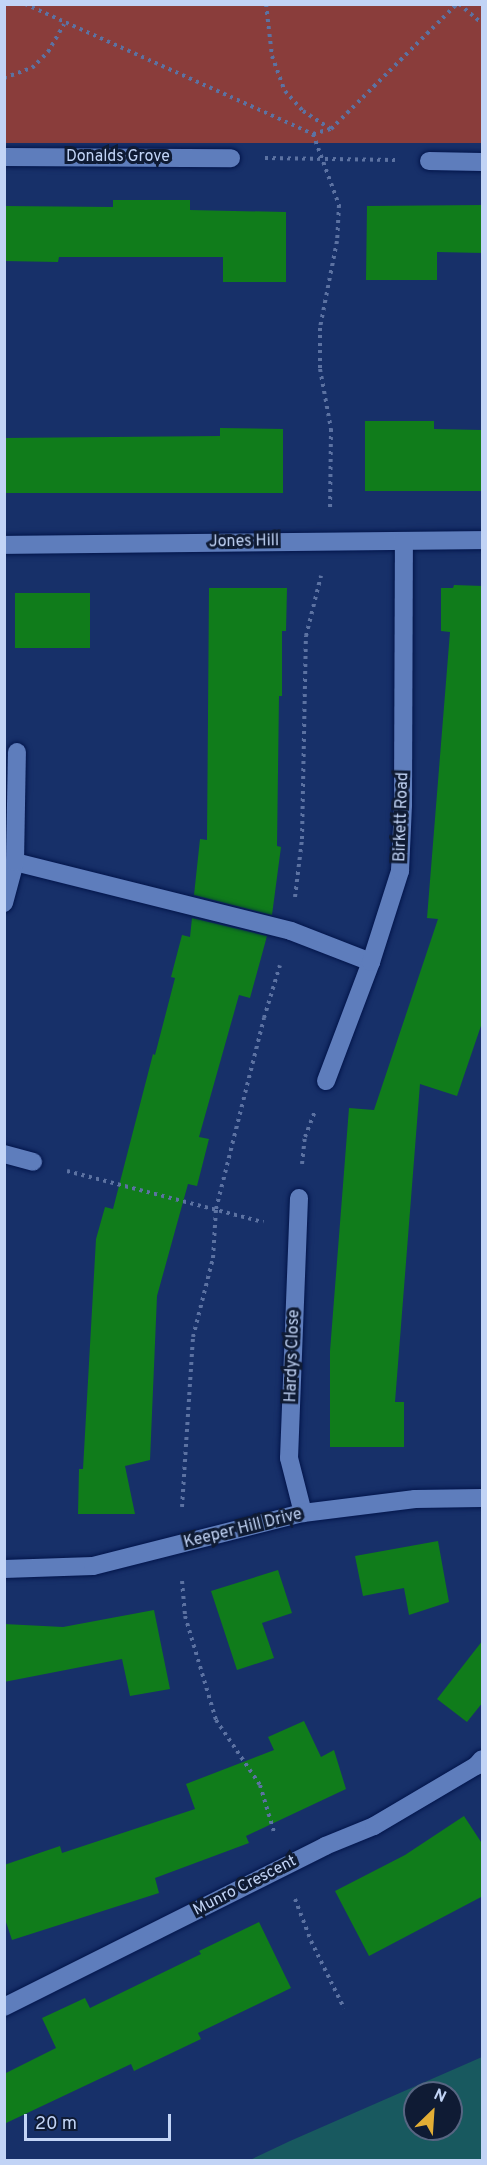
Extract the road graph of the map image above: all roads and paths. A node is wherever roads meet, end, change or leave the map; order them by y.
1 (25, 4) edge
2 (266, 4) edge
3 (458, 4) edge
4 (483, 23) edge
5 (64, 24) dead end
6 (4, 78) edge
7 (331, 129) junction
8 (314, 134) junction
9 (4, 157) edge
10 (231, 158) joint
11 (320, 158) junction
12 (429, 161) joint
13 (483, 162) edge
14 (483, 540) edge
15 (404, 541) junction
16 (329, 542) junction
17 (4, 545) edge
18 (17, 752) dead end
19 (15, 862) junction
20 (4, 903) edge
21 (291, 931) junction
22 (371, 962) junction
23 (326, 1081) joint
24 (4, 1154) edge
25 (33, 1162) joint
26 (299, 1198) joint
27 (216, 1209) junction
28 (298, 1232) junction
29 (483, 1498) edge
30 (303, 1513) junction
31 (179, 1544) junction
32 (4, 1569) edge
33 (483, 1759) edge
34 (284, 1867) junction
35 (4, 2007) edge
36 (344, 2008) dead end

1 - 8 path
2 - 7 path
3 - 4 path
3 - 7 path
5 - 6 path
7 - 8 path
8 - 11 path
9 - 10 street, Donalds Grove
10 - 11 path
11 - 12 path
11 - 16 path
12 - 13 street
14 - 15 street, Jones Hill
15 - 16 street, Jones Hill
15 - 22 street, Birkett Road
16 - 17 street, Jones Hill
16 - 21 path
18 - 19 street
19 - 20 street
19 - 21 street
21 - 22 street
21 - 27 path
22 - 23 street, Birkett Road
23 - 26 path
24 - 25 street
25 - 27 path
26 - 28 street, Hardys Close
27 - 28 path
27 - 31 path
28 - 30 street, Hardys Close
29 - 30 street, Keeper Hill Drive
30 - 31 street, Keeper Hill Drive
31 - 32 street, Keeper Hill Drive
31 - 34 path
33 - 34 street, Munro Crescent
34 - 35 street, Munro Crescent
34 - 36 path

